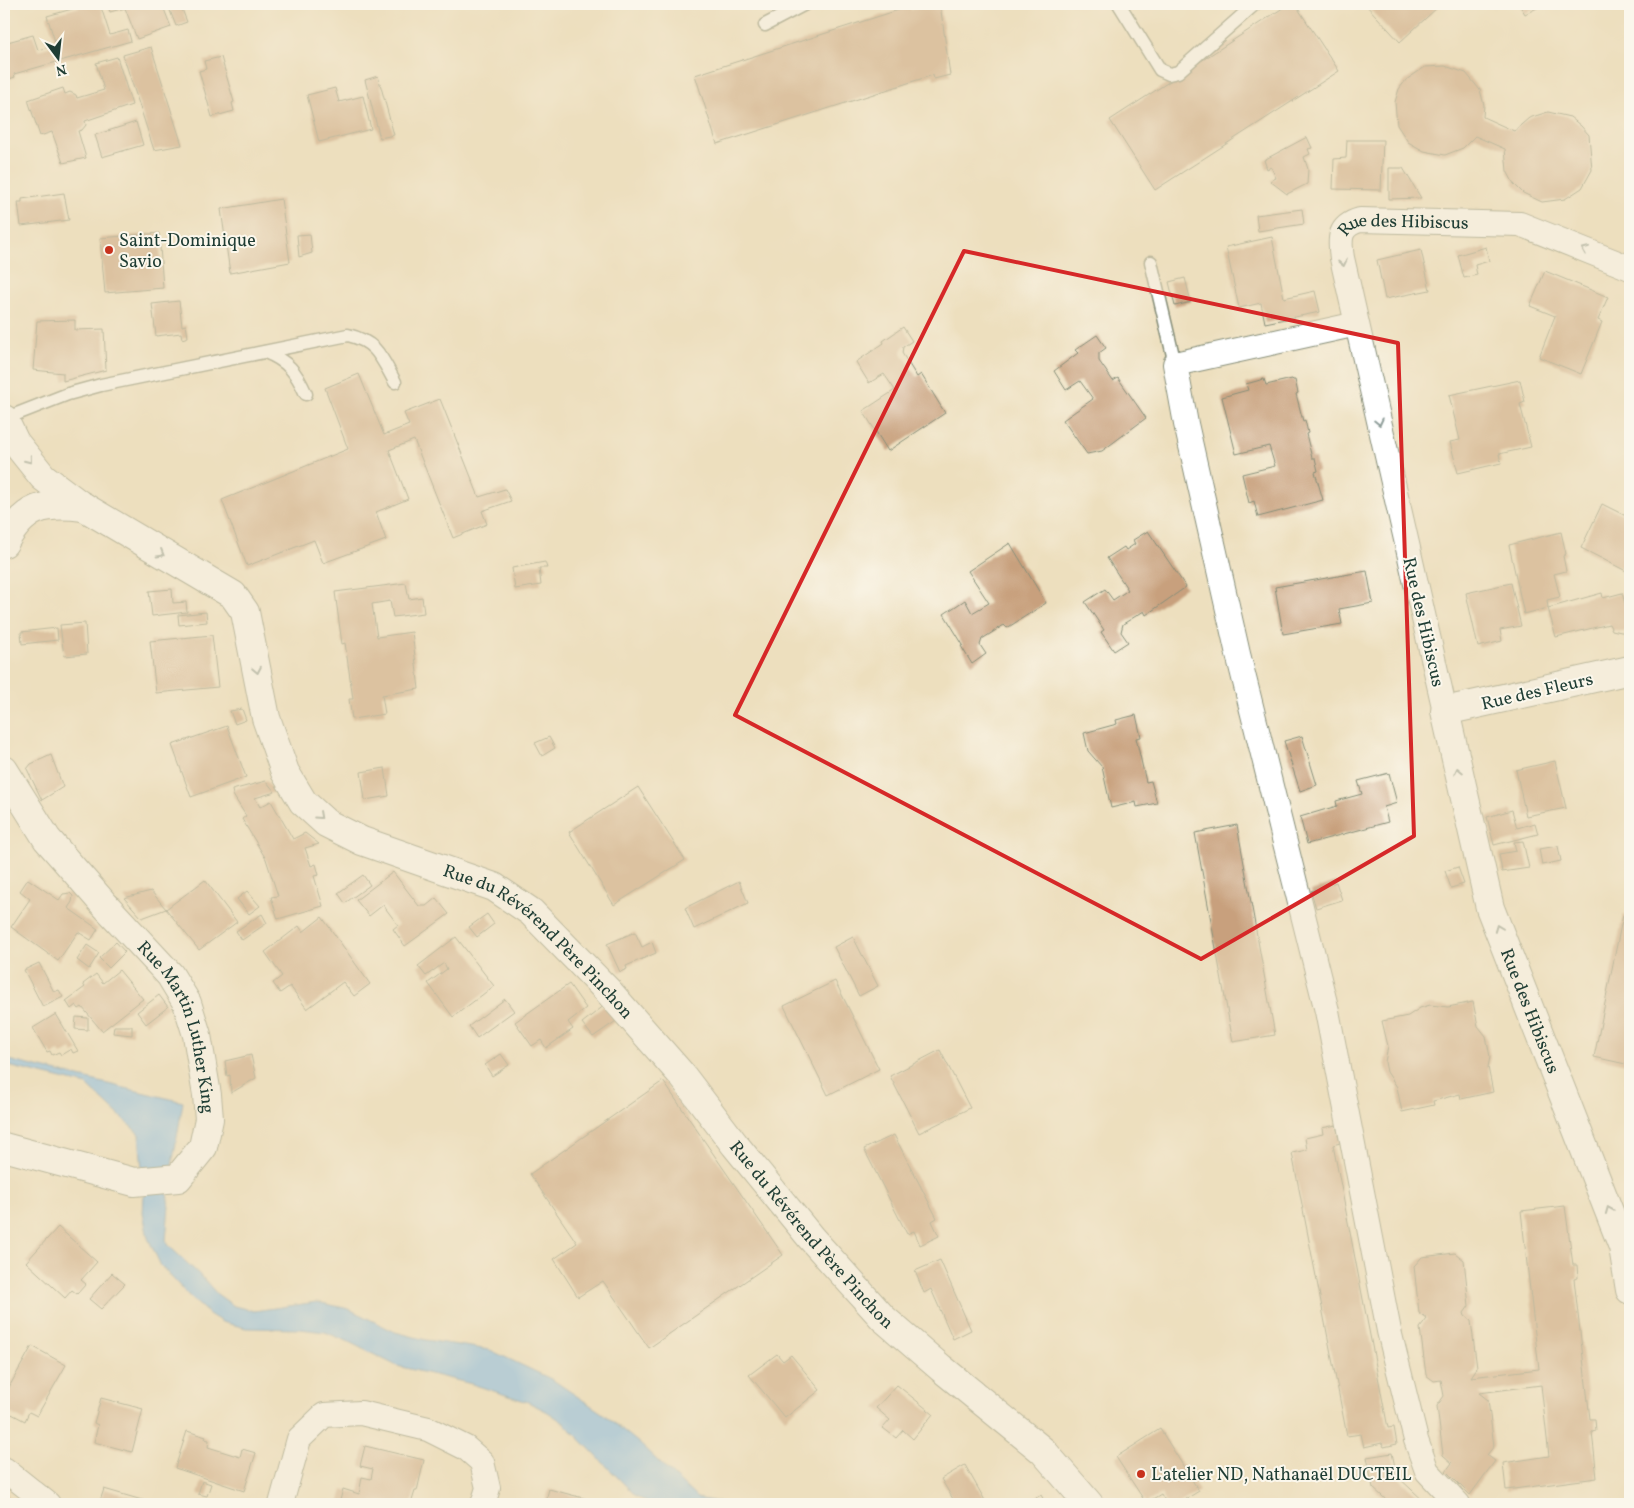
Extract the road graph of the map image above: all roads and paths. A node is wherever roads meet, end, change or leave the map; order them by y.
1 (805, 4) edge
2 (1119, 4) edge
3 (1255, 4) edge
4 (765, 25) dead end
5 (1151, 262) dead end
6 (1630, 268) edge
7 (1357, 324) junction
8 (265, 352) junction
9 (1175, 364) junction
10 (395, 382) dead end
11 (306, 394) dead end
12 (4, 419) edge
13 (84, 507) junction
14 (4, 542) edge
15 (1630, 670) edge
16 (1444, 711) junction
17 (4, 770) edge
18 (4, 1147) edge
19 (1630, 1290) edge
20 (4, 1469) edge
21 (48, 1504) edge
22 (281, 1504) edge
23 (483, 1504) edge
24 (1089, 1504) edge
25 (1458, 1504) edge

1 - 4 lane
2 - 3 lane
5 - 9 lane
6 -> 7 street, Rue des Hibiscus
7 - 9 street
7 -> 16 street, Rue des Hibiscus
8 - 10 lane
8 - 11 lane
8 - 12 lane
9 - 25 street
12 -> 13 main road, Rue du Révérend Père Pinchon
13 - 14 main road
13 -> 24 main road, Rue du Révérend Père Pinchon
15 - 16 main road, Rue des Fleurs
19 -> 16 main road, Rue des Hibiscus
17 - 18 main road, Rue Martin Luther King
20 - 21 street
22 - 23 street

